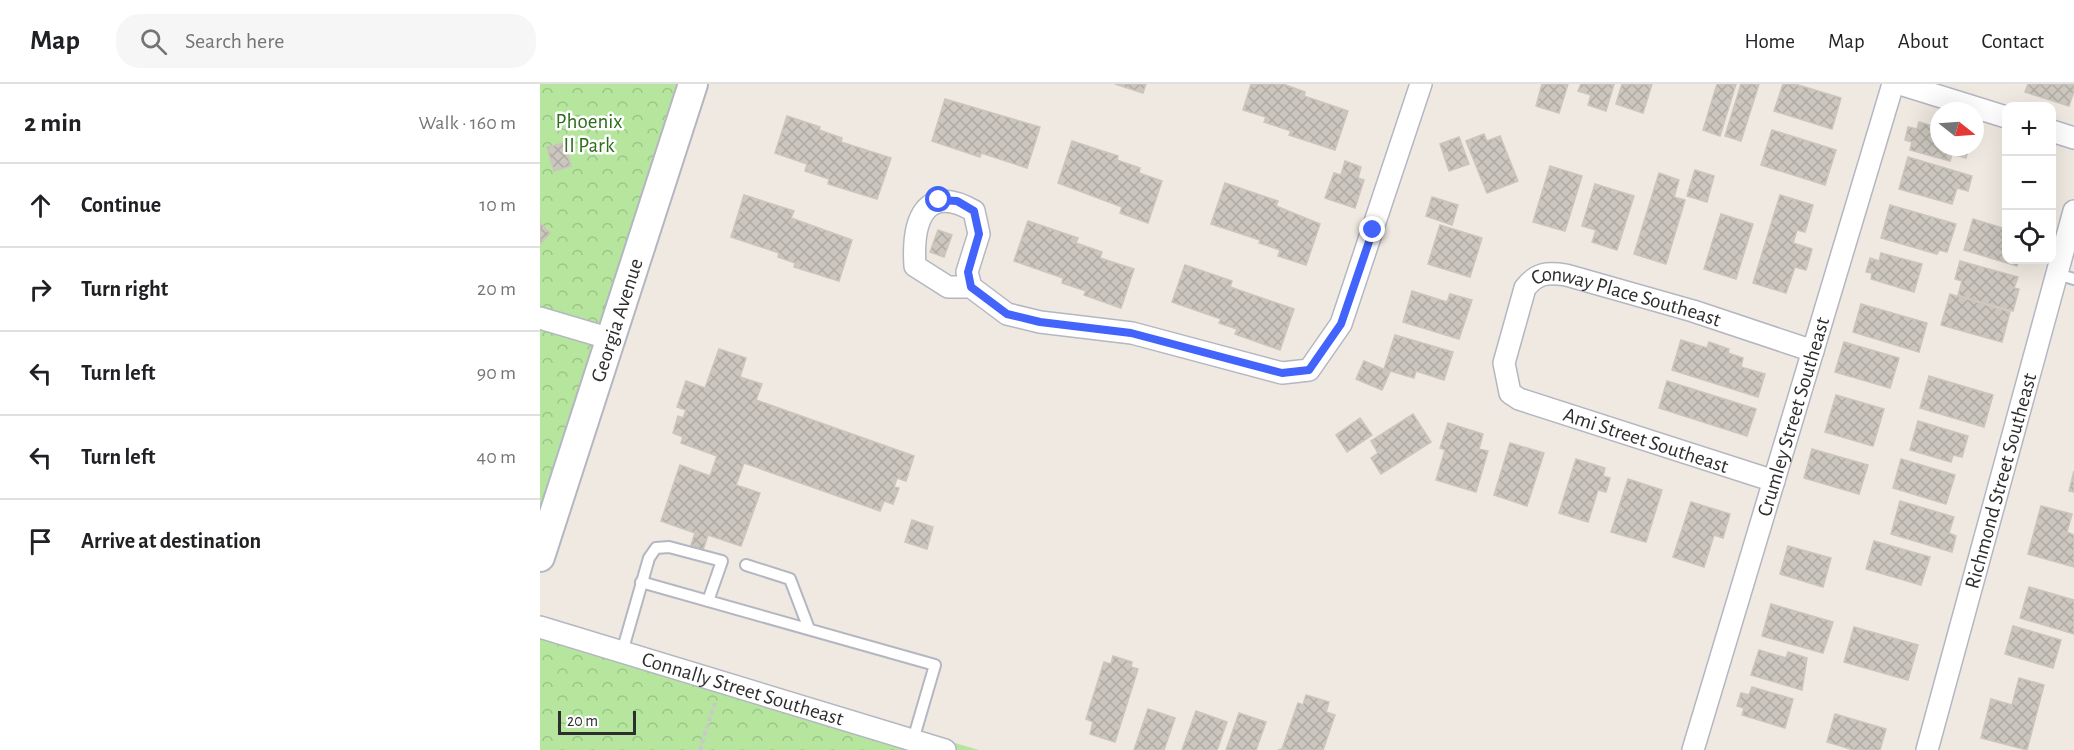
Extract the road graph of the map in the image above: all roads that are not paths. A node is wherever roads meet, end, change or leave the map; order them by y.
1 (693, 84) edge
2 (1421, 84) edge
3 (1893, 84) edge
4 (1900, 84) edge
5 (2002, 115) edge
6 (2056, 132) edge
7 (2074, 138) edge
8 (2074, 211) edge
9 (2065, 276) edge
10 (971, 287) dead end
11 (540, 318) edge
12 (611, 339) junction
13 (1813, 351) junction
14 (1519, 399) joint
15 (1774, 481) junction
16 (540, 557) edge
17 (746, 565) dead end
18 (641, 582) junction
19 (708, 601) junction
20 (540, 627) edge
21 (809, 629) junction
22 (622, 652) junction
23 (913, 740) junction
24 (945, 750) edge
25 (1693, 750) edge
26 (1927, 750) edge

1 - 12 main road, Georgia Avenue
2 - 10 street
3 - 13 street, Crumley Street Southeast
4 - 5 street
6 - 7 street
8 - 9 street, Richmond Street Southeast
9 - 26 street, Richmond Street Southeast
11 - 12 street
12 - 16 main road, Georgia Avenue
13 - 14 street, Conway Place Southeast
13 - 15 street, Crumley Street Southeast
14 - 15 street, Ami Street Southeast
15 - 25 street, Crumley Street Southeast
17 - 21 lane
18 - 19 lane
18 - 19 lane
18 - 22 lane
19 - 21 lane
20 - 22 street, Connally Street Southeast
21 - 23 lane
22 - 23 street, Connally Street Southeast
23 - 24 street, Connally Street Southeast

